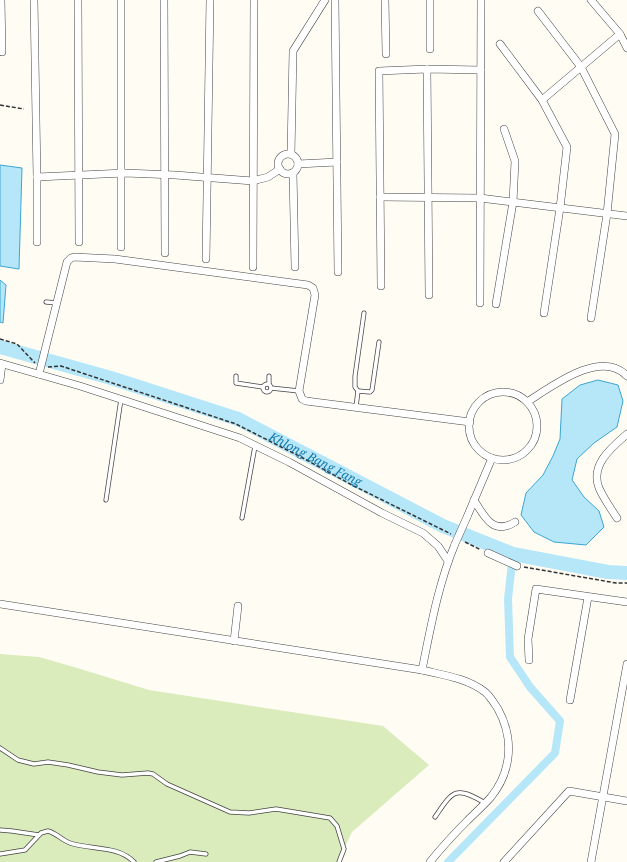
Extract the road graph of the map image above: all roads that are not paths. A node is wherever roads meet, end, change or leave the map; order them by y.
1 (1, 0) edge
2 (34, 0) edge
3 (78, 0) edge
4 (121, 0) edge
5 (164, 0) edge
6 (210, 0) edge
7 (254, 0) edge
8 (325, 0) edge
9 (335, 0) edge
10 (385, 0) edge
11 (430, 0) edge
12 (481, 0) edge
13 (591, 0) edge
14 (538, 11) dead end
15 (0, 31) edge
16 (620, 34) junction
17 (500, 44) dead end
18 (627, 48) edge
19 (430, 49) dead end
20 (2, 52) dead end
21 (386, 54) dead end
22 (581, 67) junction
23 (427, 69) junction
24 (481, 70) junction
25 (542, 100) junction
26 (504, 129) dead end
27 (291, 154) junction
28 (337, 162) junction
29 (298, 164) junction
30 (280, 169) junction
31 (292, 173) junction
32 (121, 174) junction
33 (79, 175) junction
34 (165, 175) junction
35 (37, 177) junction
36 (207, 178) junction
37 (253, 181) junction
38 (380, 197) junction
39 (429, 198) junction
40 (480, 198) junction
41 (513, 202) junction
42 (560, 208) junction
43 (607, 214) junction
44 (627, 216) edge
45 (36, 242) dead end
46 (79, 242) dead end
47 (122, 247) dead end
48 (165, 253) dead end
49 (206, 259) dead end
50 (253, 267) dead end
51 (295, 267) dead end
52 (338, 272) dead end
53 (381, 286) dead end
54 (429, 295) dead end
55 (46, 302) dead end
56 (57, 303) junction
57 (480, 303) dead end
58 (496, 304) dead end
59 (364, 313) dead end
60 (544, 313) dead end
61 (591, 318) dead end
62 (379, 342) dead end
63 (1, 364) edge
64 (39, 374) junction
65 (236, 376) dead end
66 (270, 376) dead end
67 (627, 376) edge
68 (0, 380) edge
69 (269, 384) junction
70 (263, 387) junction
71 (271, 388) junction
72 (358, 390) junction
73 (299, 391) junction
74 (121, 399) junction
75 (527, 402) junction
76 (356, 407) junction
77 (470, 422) junction
78 (627, 434) edge
79 (255, 445) junction
80 (492, 458) junction
81 (106, 500) dead end
82 (474, 500) junction
83 (242, 518) dead end
84 (617, 518) dead end
85 (515, 522) dead end
86 (488, 553) dead end
87 (448, 561) junction
88 (516, 566) road end
89 (588, 597) junction
90 (627, 602) edge
91 (0, 604) edge
92 (238, 606) dead end
93 (234, 641) junction
94 (529, 660) dead end
95 (627, 664) edge
96 (422, 670) junction
97 (570, 700) dead end
98 (0, 748) edge
99 (603, 797) junction
100 (627, 801) edge
101 (485, 803) junction
102 (435, 817) dead end
103 (0, 830) edge
104 (39, 835) junction
105 (0, 854) edge
106 (206, 854) dead end
107 (134, 862) edge
108 (156, 862) edge
109 (339, 862) edge
110 (430, 862) edge
111 (504, 862) edge
112 (591, 862) edge

1 - 15 street
2 - 35 street
3 - 33 street
4 - 32 street
5 - 34 street
6 - 36 street
7 - 37 street
8 - 27 street
9 - 28 street
10 - 21 street
11 - 19 street
12 - 24 street
13 - 16 street
14 - 22 street
15 - 20 street
16 - 18 street
16 - 22 street
17 - 25 street
22 - 25 street
22 - 43 street
23 - 24 street
23 - 38 street
23 - 39 street
24 - 40 street
25 - 42 street
26 - 41 street
27 - 29 street
27 - 30 street
28 - 29 street
28 - 52 street
29 - 31 street
30 - 31 street
30 - 37 street
31 - 51 street
32 - 33 street
32 - 34 street
32 - 47 street
33 - 35 street
33 - 46 street
34 - 36 street
34 - 48 street
35 - 45 street
36 - 37 street
36 - 49 street
37 - 50 street
38 - 39 street
38 - 53 street
39 - 40 street
39 - 54 street
40 - 41 street
40 - 57 street
41 - 42 street
41 - 58 street
42 - 43 street
42 - 60 street
43 - 44 street
43 - 61 street
55 - 56 lane
56 - 64 street
56 - 73 street
59 - 72 lane
62 - 72 lane
63 - 64 street
63 - 68 street
64 - 74 street
65 - 70 lane
66 - 69 lane
67 - 75 street
69 - 70 lane
69 - 71 lane
70 - 71 lane
71 - 73 lane
72 - 76 lane
73 - 76 street
74 - 79 street
74 - 81 lane
75 - 77 street
75 - 80 street
76 - 77 street
77 - 80 street
78 - 84 street
79 - 83 lane
79 - 87 street
80 - 82 street
82 - 85 street
82 - 87 street, bridge
86 - 88 street
87 - 96 street
89 - 90 street
89 - 94 street
89 - 97 street
91 - 93 street
92 - 93 street
93 - 96 street
95 - 99 street
96 - 101 street
98 - 109 lane
99 - 100 street
99 - 111 street
99 - 112 street
101 - 102 lane
101 - 110 street
103 - 104 lane
104 - 105 lane
104 - 107 lane
106 - 108 lane

